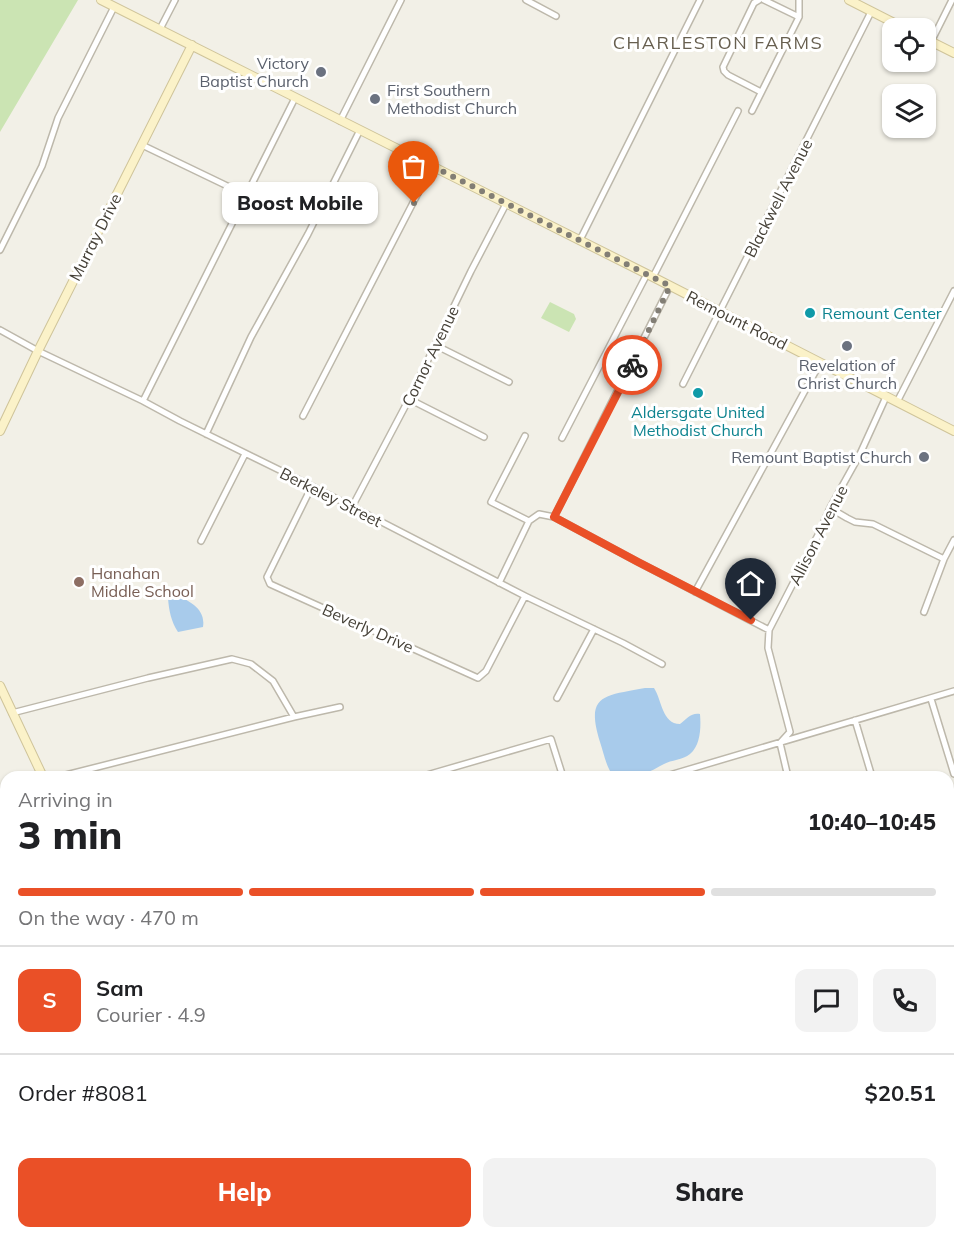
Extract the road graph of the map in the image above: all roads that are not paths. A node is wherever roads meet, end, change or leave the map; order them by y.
1 (101, 0) edge
2 (175, 0) edge
3 (400, 0) edge
4 (526, 0) edge
5 (700, 0) edge
6 (759, 0) edge
7 (764, 0) edge
8 (799, 0) edge
9 (849, 0) edge
10 (952, 0) edge
11 (114, 7) junction
12 (871, 12) junction
13 (556, 16) dead end
14 (799, 17) junction
15 (883, 18) edge
16 (936, 27) edge
17 (160, 29) junction
18 (936, 44) edge
19 (192, 45) junction
20 (954, 53) edge
21 (762, 92) junction
22 (295, 98) junction
23 (738, 111) dead end
24 (752, 111) dead end
25 (340, 121) junction
26 (360, 130) junction
27 (142, 145) junction
28 (432, 166) junction
29 (246, 195) junction
30 (506, 204) junction
31 (578, 240) junction
32 (0, 250) edge
33 (650, 276) junction
34 (670, 286) junction
35 (954, 291) edge
36 (720, 312) junction
37 (0, 330) edge
38 (435, 345) junction
39 (38, 351) junction
40 (820, 363) junction
41 (509, 382) dead end
42 (683, 384) dead end
43 (886, 397) junction
44 (409, 399) junction
45 (143, 401) junction
46 (897, 402) junction
47 (303, 416) dead end
48 (0, 430) edge
49 (954, 431) edge
50 (206, 434) junction
51 (525, 436) dead end
52 (484, 437) dead end
53 (562, 438) dead end
54 (244, 454) junction
55 (312, 486) junction
56 (352, 507) junction
57 (830, 508) junction
58 (554, 517) junction
59 (529, 521) junction
60 (954, 540) edge
61 (201, 541) dead end
62 (944, 559) junction
63 (499, 583) junction
64 (696, 592) junction
65 (525, 596) junction
66 (924, 612) dead end
67 (594, 629) junction
68 (769, 630) junction
69 (662, 664) dead end
70 (0, 686) edge
71 (954, 691) edge
72 (557, 698) dead end
73 (931, 699) junction
74 (340, 707) dead end
75 (12, 713) junction
76 (294, 717) junction
77 (855, 720) junction
78 (780, 743) junction
79 (40, 771) edge
80 (82, 771) edge
81 (441, 771) edge
82 (561, 771) edge
83 (684, 771) edge
84 (787, 771) edge
85 (870, 771) edge
86 (953, 771) edge

1 - 11 main road, Remount Road
2 - 17 street
3 - 25 street
4 - 13 street
5 - 31 street
6 - 21 street
7 - 14 street
8 - 14 street
9 - 12 main road
10 - 16 street
11 - 17 main road, Remount Road
11 - 32 street
12 - 15 main road
12 - 36 street, Blackwell Avenue
14 - 21 street
17 - 19 main road, Remount Road
18 - 20 main road
19 - 22 main road, Remount Road
19 - 27 main road, Murray Drive
21 - 24 street
22 - 25 main road, Remount Road
22 - 29 street
23 - 33 street
25 - 26 main road, Remount Road
26 - 28 main road, Remount Road
26 - 50 street
27 - 29 street
27 - 39 main road, Murray Drive
28 - 30 main road, Remount Road
28 - 47 street
29 - 45 street
30 - 31 main road, Remount Road
30 - 38 street, Cornor Avenue
31 - 33 main road, Remount Road
33 - 34 main road, Remount Road
33 - 53 street
34 - 36 main road, Remount Road
34 - 58 street
35 - 46 street
36 - 40 main road, Remount Road
36 - 42 street, Blackwell Avenue
37 - 39 street, Berkeley Street
38 - 41 street
38 - 44 street, Cornor Avenue
39 - 45 street, Berkeley Street
39 - 48 main road, Murray Drive
40 - 43 main road, Remount Road
40 - 64 street
43 - 46 main road, Remount Road
43 - 57 street, Allison Avenue
44 - 52 street
44 - 56 street, Cornor Avenue
45 - 50 street, Berkeley Street
46 - 49 main road, Remount Road
50 - 54 street, Berkeley Street
51 - 59 street
54 - 55 street, Berkeley Street
54 - 61 street
55 - 56 street, Berkeley Street
55 - 65 street, Beverly Drive
56 - 63 street, Berkeley Street
57 - 62 street
57 - 68 street, Allison Avenue
58 - 59 street
58 - 64 street
59 - 63 street
60 - 62 street
62 - 66 street
63 - 65 street, Berkeley Street
64 - 68 street
65 - 67 street, Berkeley Street
67 - 69 street, Berkeley Street
67 - 72 street
68 - 78 street
70 - 75 main road
71 - 73 street
73 - 77 street
73 - 86 street
74 - 76 street
75 - 76 street
75 - 79 main road
76 - 80 street
77 - 78 street
77 - 85 street
78 - 83 street
78 - 84 street
81 - 82 street

